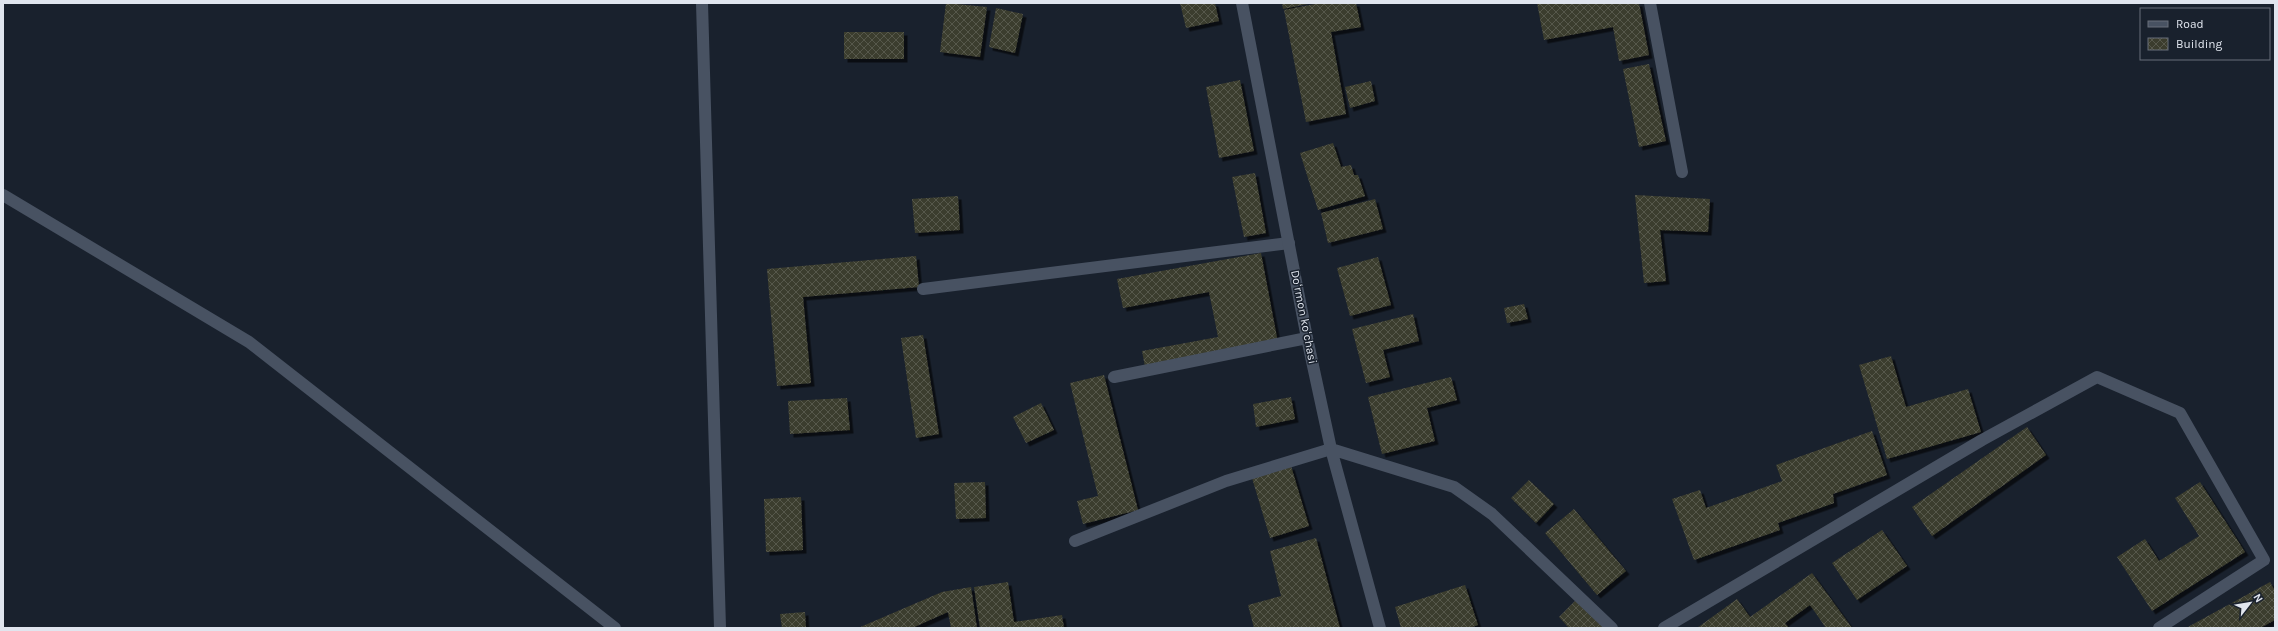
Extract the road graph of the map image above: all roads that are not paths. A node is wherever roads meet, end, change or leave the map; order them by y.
1 (702, 3) edge
2 (1242, 3) edge
3 (1650, 3) edge
4 (1682, 172) dead end
5 (3, 195) edge
6 (1289, 243) junction
7 (923, 289) dead end
8 (1307, 338) junction
9 (1114, 377) dead end
10 (1331, 449) junction
11 (1075, 541) dead end
12 (615, 628) edge
13 (720, 628) edge
14 (1380, 628) edge
15 (1612, 628) edge
16 (1664, 628) edge
17 (2159, 628) edge

1 - 13 street
2 - 6 street, Doʻrmon koʻchasi
3 - 4 street
5 - 12 street
6 - 7 street
6 - 8 street, Doʻrmon koʻchasi
8 - 9 street
8 - 10 street, Doʻrmon koʻchasi
10 - 11 street
10 - 14 street, Doʻrmon koʻchasi
10 - 15 street
16 - 17 street

